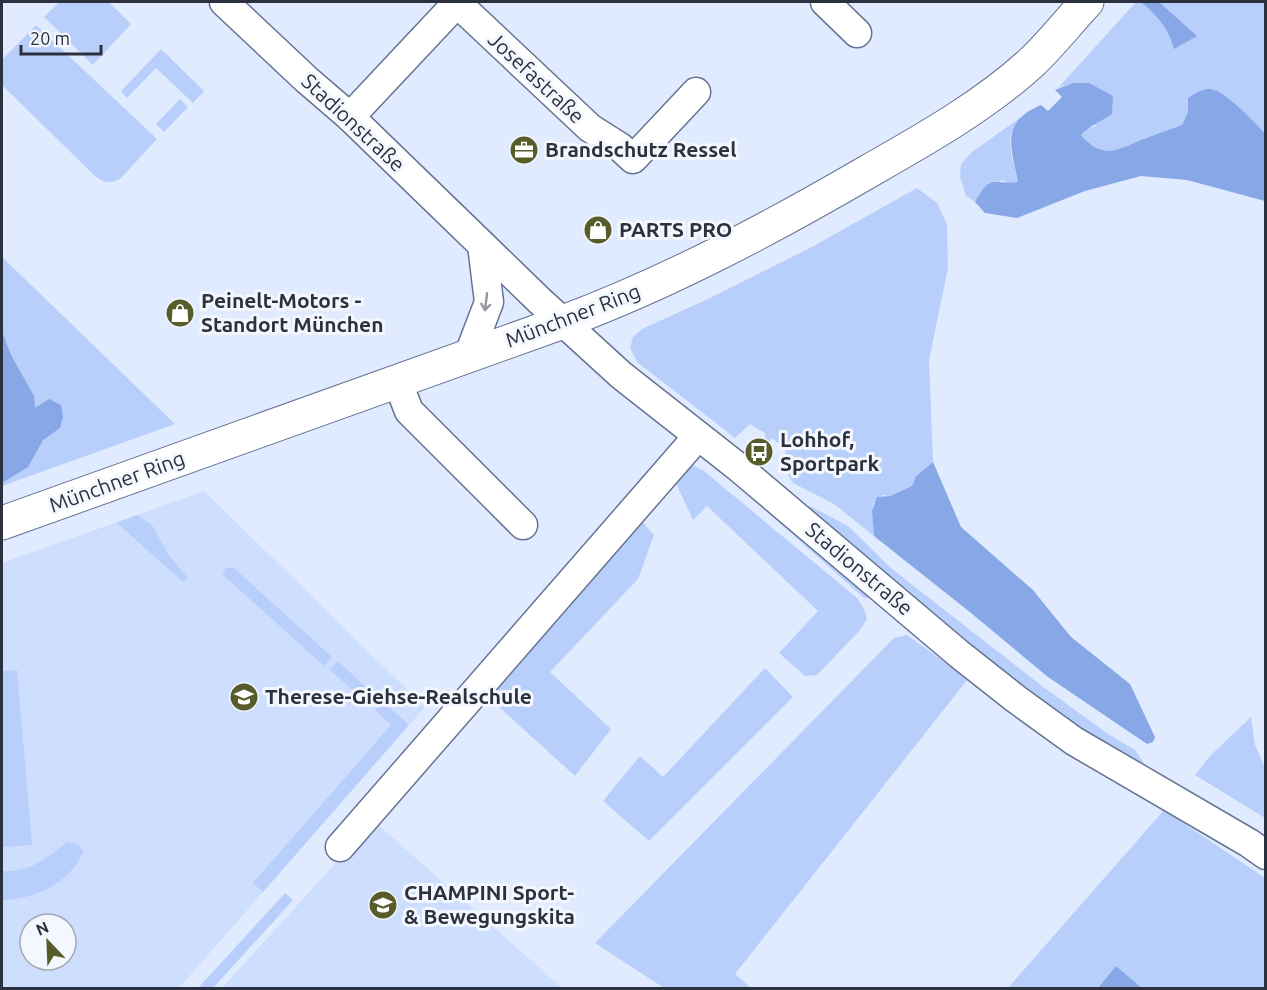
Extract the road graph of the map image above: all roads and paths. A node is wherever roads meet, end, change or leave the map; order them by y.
1 (224, 2) edge
2 (458, 2) edge
3 (825, 2) edge
4 (1088, 2) edge
5 (857, 33) dead end
6 (696, 92) dead end
7 (350, 117) junction
8 (482, 245) junction
9 (563, 322) junction
10 (468, 357) junction
11 (398, 383) junction
12 (698, 436) junction
13 (2, 523) edge
14 (523, 525) dead end
15 (340, 847) dead end
16 (1266, 855) edge

1 - 7 street, Stadionstraße
2 - 6 street, Josefastraße
2 - 7 street
3 - 5 street
4 - 9 main road, Münchner Ring
7 - 8 street, Stadionstraße
8 - 9 street, Stadionstraße
8 -> 10 street
9 - 10 main road, Münchner Ring
9 - 12 street, Stadionstraße
10 - 11 main road, Münchner Ring
11 - 13 main road, Münchner Ring
11 - 14 street
12 - 15 street
12 - 16 street, Stadionstraße

